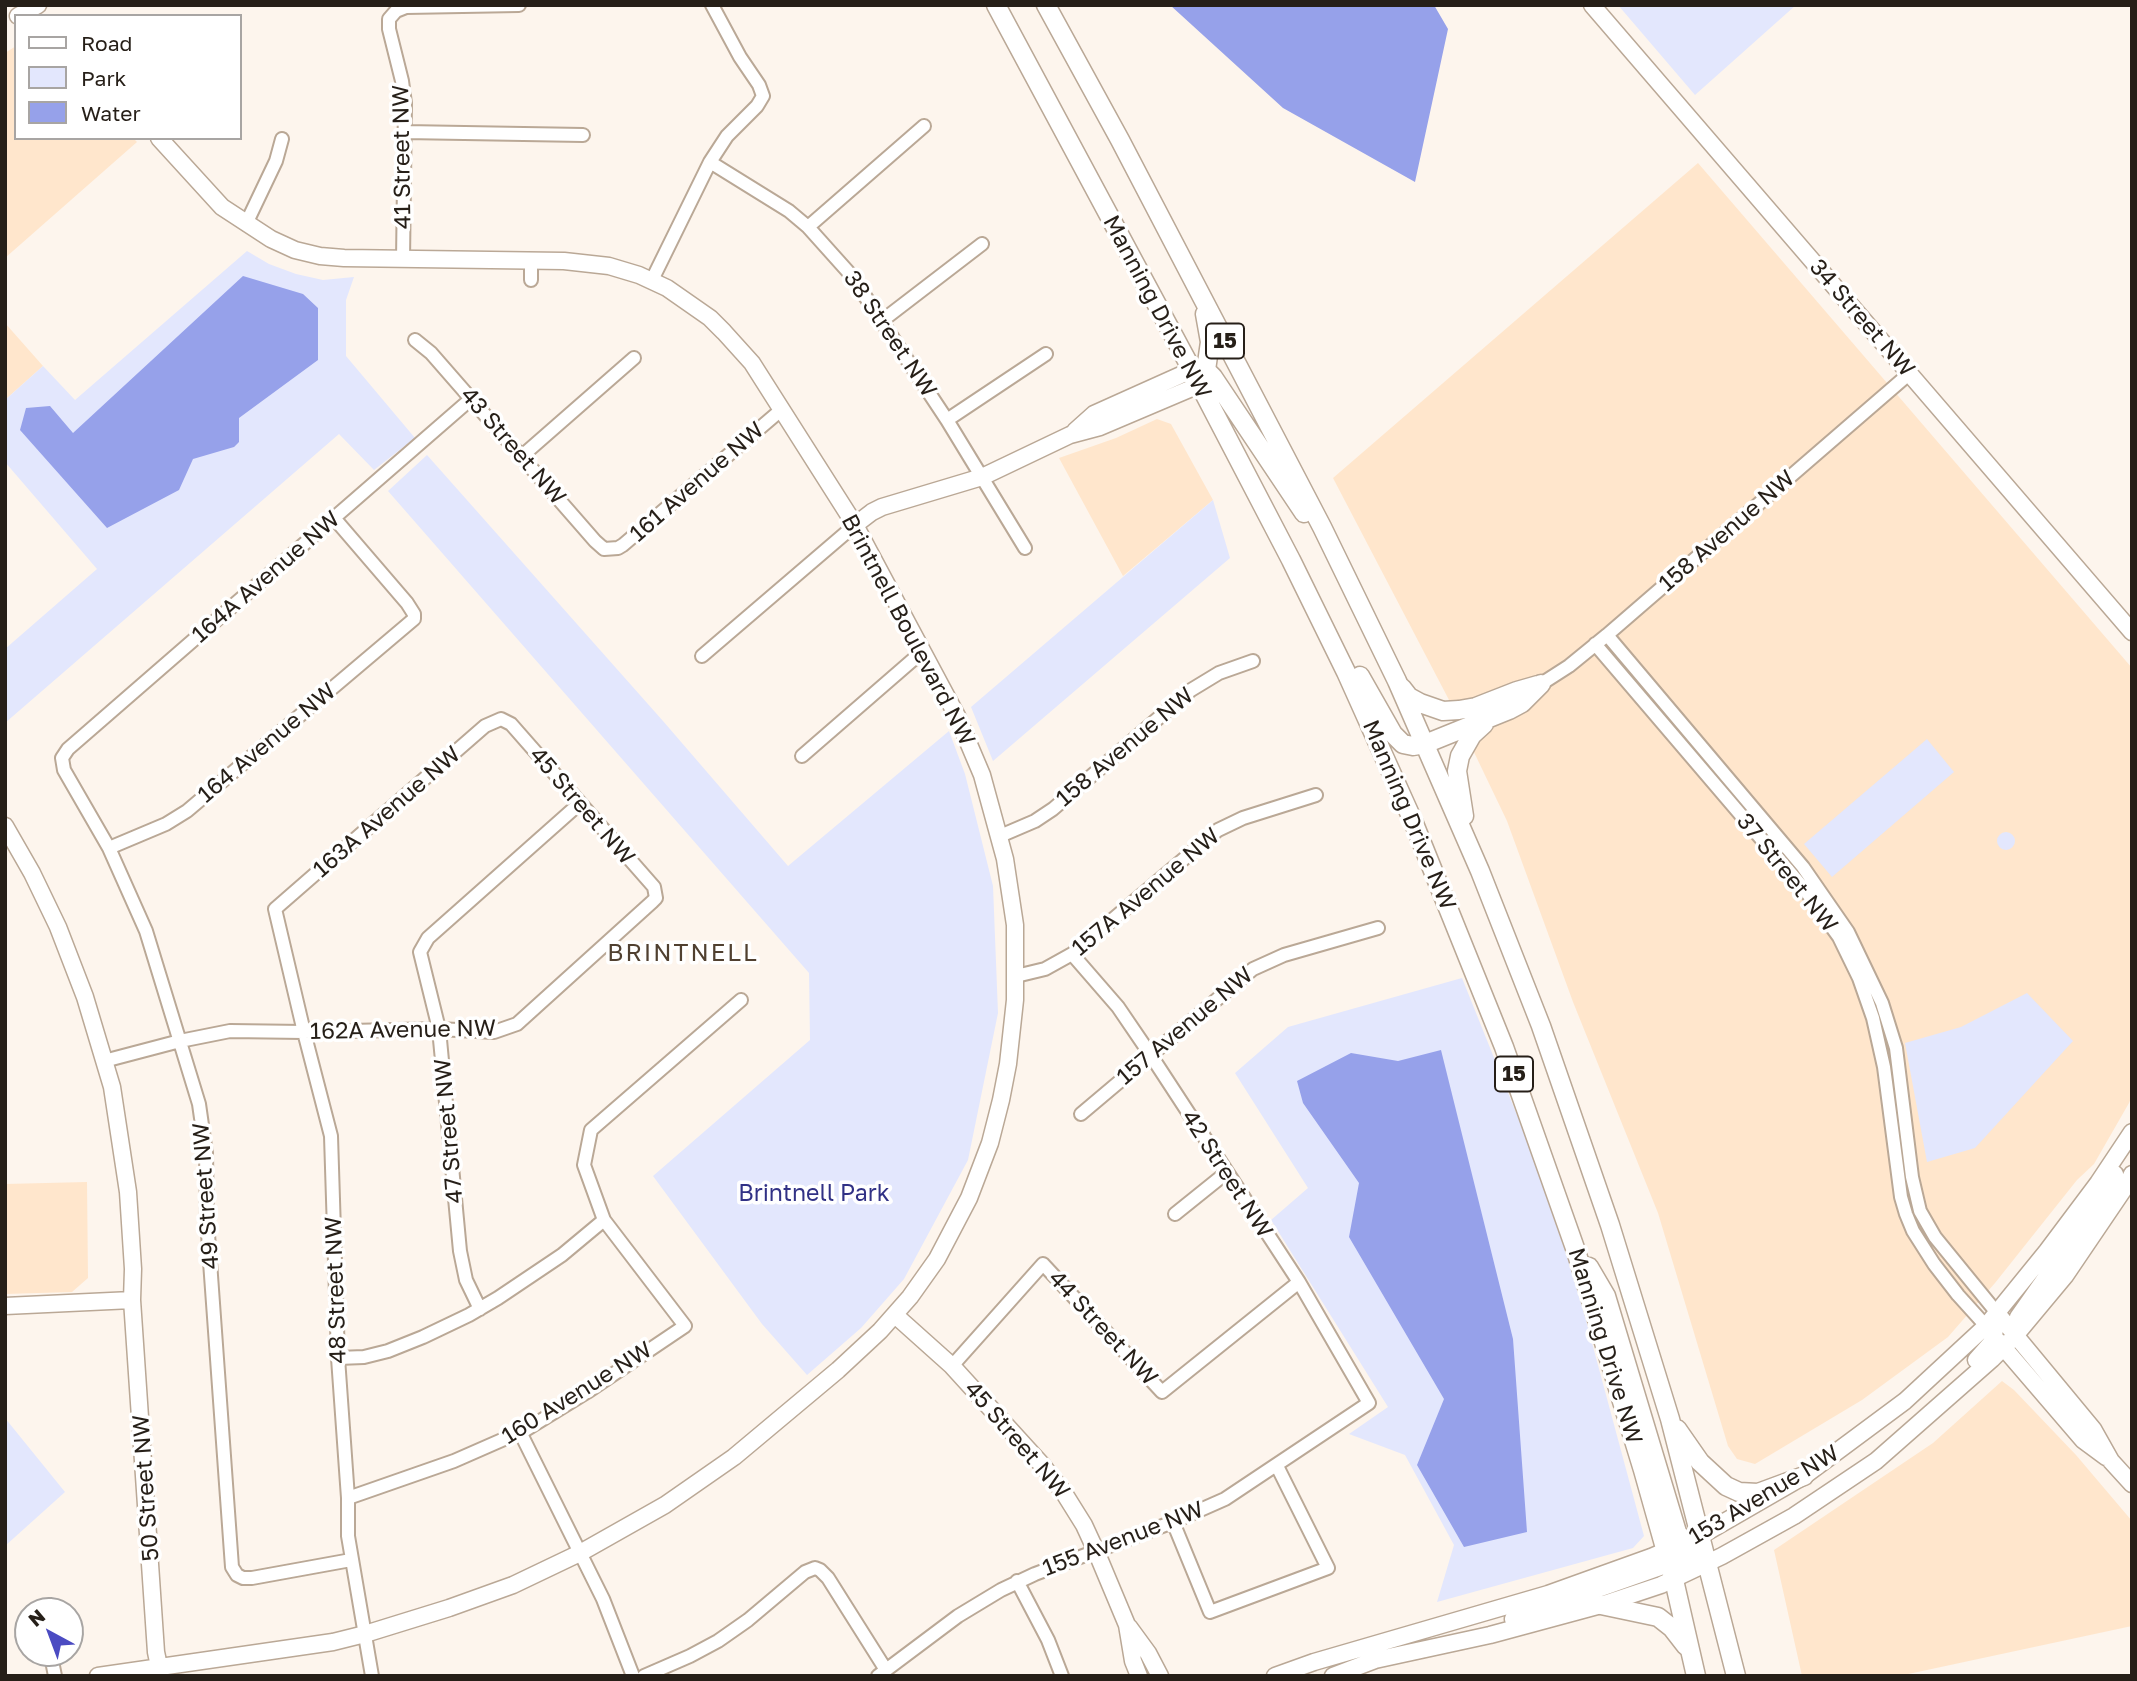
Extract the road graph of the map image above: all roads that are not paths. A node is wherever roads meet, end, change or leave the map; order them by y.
1 (39, 5) edge
2 (519, 5) edge
3 (712, 5) edge
4 (996, 5) edge
5 (1036, 5) edge
6 (1046, 5) edge
7 (1592, 5) edge
8 (21, 14) edge
9 (1071, 51) junction
10 (924, 126) dead end
11 (405, 132) junction
12 (583, 135) dead end
13 (282, 139) dead end
14 (161, 140) edge
15 (710, 162) junction
16 (246, 224) junction
17 (808, 227) junction
18 (982, 244) dead end
19 (403, 260) junction
20 (531, 261) junction
21 (531, 280) dead end
22 (652, 280) junction
23 (1202, 297) junction
24 (883, 320) junction
25 (415, 340) dead end
26 (1046, 354) dead end
27 (634, 358) dead end
28 (1910, 373) junction
29 (1199, 375) junction
30 (472, 398) junction
31 (781, 410) junction
32 (947, 420) junction
33 (522, 456) junction
34 (982, 477) junction
35 (334, 518) junction
36 (855, 525) junction
37 (1322, 527) junction
38 (1025, 548) dead end
39 (610, 550) joint
40 (2132, 632) edge
41 (1607, 635) junction
42 (1331, 641) junction
43 (1595, 644) junction
44 (923, 650) junction
45 (702, 656) dead end
46 (1253, 661) dead end
47 (1396, 681) junction
48 (1541, 684) junction
49 (1492, 718) junction
50 (501, 719) joint
51 (1425, 744) junction
52 (802, 756) dead end
53 (62, 758) joint
54 (1316, 795) dead end
55 (579, 804) junction
56 (5, 826) edge
57 (1000, 836) junction
58 (1469, 844) junction
59 (110, 848) junction
60 (656, 898) joint
61 (275, 909) joint
62 (1378, 928) dead end
63 (1072, 954) junction
64 (1016, 976) junction
65 (741, 1000) dead end
66 (439, 1029) junction
67 (304, 1032) junction
68 (180, 1041) junction
69 (1150, 1054) junction
70 (104, 1062) junction
71 (1081, 1114) dead end
72 (2130, 1134) edge
73 (1226, 1173) junction
74 (2132, 1174) edge
75 (1175, 1214) dead end
76 (604, 1220) junction
77 (1571, 1237) junction
78 (1298, 1282) junction
79 (132, 1300) junction
80 (5, 1306) edge
81 (480, 1309) junction
82 (1997, 1313) junction
83 (895, 1315) junction
84 (2002, 1335) junction
85 (338, 1358) junction
86 (952, 1366) junction
87 (1369, 1403) joint
88 (1670, 1419) junction
89 (520, 1432) junction
90 (1277, 1466) junction
91 (1804, 1476) junction
92 (2132, 1485) edge
93 (348, 1498) junction
94 (1173, 1522) junction
95 (1697, 1548) junction
96 (1097, 1551) junction
97 (580, 1553) junction
98 (351, 1560) junction
99 (1669, 1565) junction
100 (1017, 1581) junction
101 (1601, 1605) junction
102 (1127, 1625) junction
103 (365, 1634) junction
104 (1490, 1635) junction
105 (160, 1671) edge
106 (882, 1673) edge
107 (1696, 1674) edge
108 (98, 1676) edge
109 (372, 1676) edge
110 (634, 1676) edge
111 (644, 1676) edge
112 (1062, 1676) edge
113 (1139, 1676) edge
114 (1160, 1676) edge
115 (1275, 1676) edge
116 (1333, 1676) edge
117 (1736, 1676) edge

1 - 8 street
2 - 11 street, 41 Street NW
3 - 15 street
4 - 29 main road, Manning Drive NW / 15
5 - 9 main road
6 - 9 main road, Manning Drive NW / 15
7 - 28 street, 34 Street NW
9 - 23 main road, Manning Drive NW / 15
10 - 17 street
11 - 12 street
11 - 19 street, 41 Street NW
13 - 16 street
14 - 16 street, Brintnell Boulevard NW
15 - 17 street, 38 Street NW
15 - 22 street
16 - 19 street, Brintnell Boulevard NW
17 - 24 street, 38 Street NW
18 - 24 street
19 - 20 street, Brintnell Boulevard NW
20 - 21 street
20 - 22 street, Brintnell Boulevard NW
22 - 31 street, Brintnell Boulevard NW
23 - 29 main road
23 - 37 main road, Manning Drive NW / 15
24 - 32 street, 38 Street NW
25 - 30 street, 43 Street NW
26 - 32 street
27 - 33 street
28 - 40 street, 34 Street NW
28 - 41 street, 158 Avenue NW
29 - 34 street
29 - 37 main road
29 - 42 main road, Manning Drive NW
30 - 33 street, 43 Street NW
30 - 35 street, 164A Avenue NW
31 - 36 street, Brintnell Boulevard NW
31 - 39 street, 161 Avenue NW
32 - 34 street, 38 Street NW
33 - 39 street, 43 Street NW
34 - 36 street
34 - 38 street, 38 Street NW
35 - 53 street, 164A Avenue NW
35 - 59 street, 164 Avenue NW
36 - 44 street, Brintnell Boulevard NW
36 - 45 street
37 - 47 main road, Manning Drive NW / 15
41 - 43 street, 158 Avenue NW
41 - 82 street, 37 Street NW
42 - 51 main road
42 - 77 main road, Manning Drive NW / 15
43 - 48 street, 158 Avenue NW
43 - 84 street, 37 Street NW
44 - 52 street
44 - 57 street, Brintnell Boulevard NW
46 - 57 street, 158 Avenue NW
47 - 48 main road
47 - 51 main road, Manning Drive NW
48 - 49 main road
49 - 51 main road
49 - 58 main road
50 - 55 street, 45 Street NW
50 - 61 street, 163A Avenue NW
51 - 58 main road, Manning Drive NW
53 - 59 street, 49 Street NW
54 - 63 street, 157A Avenue NW
55 - 60 street, 45 Street NW
55 - 66 street, 47 Street NW
56 - 70 street, 50 Street NW
57 - 64 street, Brintnell Boulevard NW
58 - 88 main road, Manning Drive NW / 15
59 - 68 street, 49 Street NW
60 - 66 street, 162A Avenue NW
61 - 67 street, 48 Street NW
62 - 69 street, 157 Avenue NW
63 - 64 street, 157A Avenue NW
63 - 69 street, 42 Street NW
64 - 83 street, Brintnell Boulevard NW
65 - 76 street
66 - 67 street, 162A Avenue NW
66 - 81 street, 47 Street NW
67 - 68 street, 162A Avenue NW
67 - 85 street, 48 Street NW
68 - 70 street, 162A Avenue NW
68 - 98 street, 49 Street NW
69 - 71 street, 157 Avenue NW
69 - 73 street, 42 Street NW
70 - 79 street, 50 Street NW
72 - 82 street
72 - 84 street
73 - 75 street
73 - 78 street, 42 Street NW
74 - 84 street, 153 Avenue NW
76 - 81 street
76 - 89 street, 160 Avenue NW
77 - 95 main road
77 - 99 main road, Manning Drive NW / 15
78 - 86 street, 44 Street NW
78 - 87 street, 42 Street NW
79 - 80 street
79 - 105 street, 50 Street NW
81 - 85 street
82 - 84 street
83 - 86 street, 45 Street NW
83 - 97 street, Brintnell Boulevard NW
84 - 91 street, 153 Avenue NW
84 - 92 street
84 - 95 street, 153 Avenue NW
85 - 93 street, 48 Street NW
86 - 96 street, 45 Street NW
87 - 90 street, 155 Avenue NW
88 - 91 main road
88 - 95 main road, Manning Drive NW
89 - 93 street, 160 Avenue NW
89 - 97 street
90 - 94 street, 155 Avenue NW
90 - 94 street
91 - 95 street, 153 Avenue NW
93 - 98 street, 48 Street NW
94 - 96 street, 155 Avenue NW
95 - 99 street, 153 Avenue NW
95 - 99 street, 153 Avenue NW
95 - 117 main road, Manning Drive NW
96 - 100 street, 155 Avenue NW
96 - 102 street, 45 Street NW
97 - 103 street, Brintnell Boulevard NW
97 - 110 street
98 - 103 street, 48 Street NW
99 - 101 street, 153 Avenue NW
99 - 104 street
99 - 107 main road, Manning Drive NW
99 - 115 street, 153 Avenue NW
100 - 106 street, 155 Avenue NW
100 - 112 street
101 - 104 street, 153 Avenue NW
101 - 107 main road
102 - 113 street, 45 Street NW
102 - 114 street, 45 Street NW
103 - 105 street, Brintnell Boulevard NW
103 - 109 street, 48 Street NW
104 - 116 street, 153 Avenue NW
105 - 108 street, Brintnell Boulevard NW
106 - 111 street

